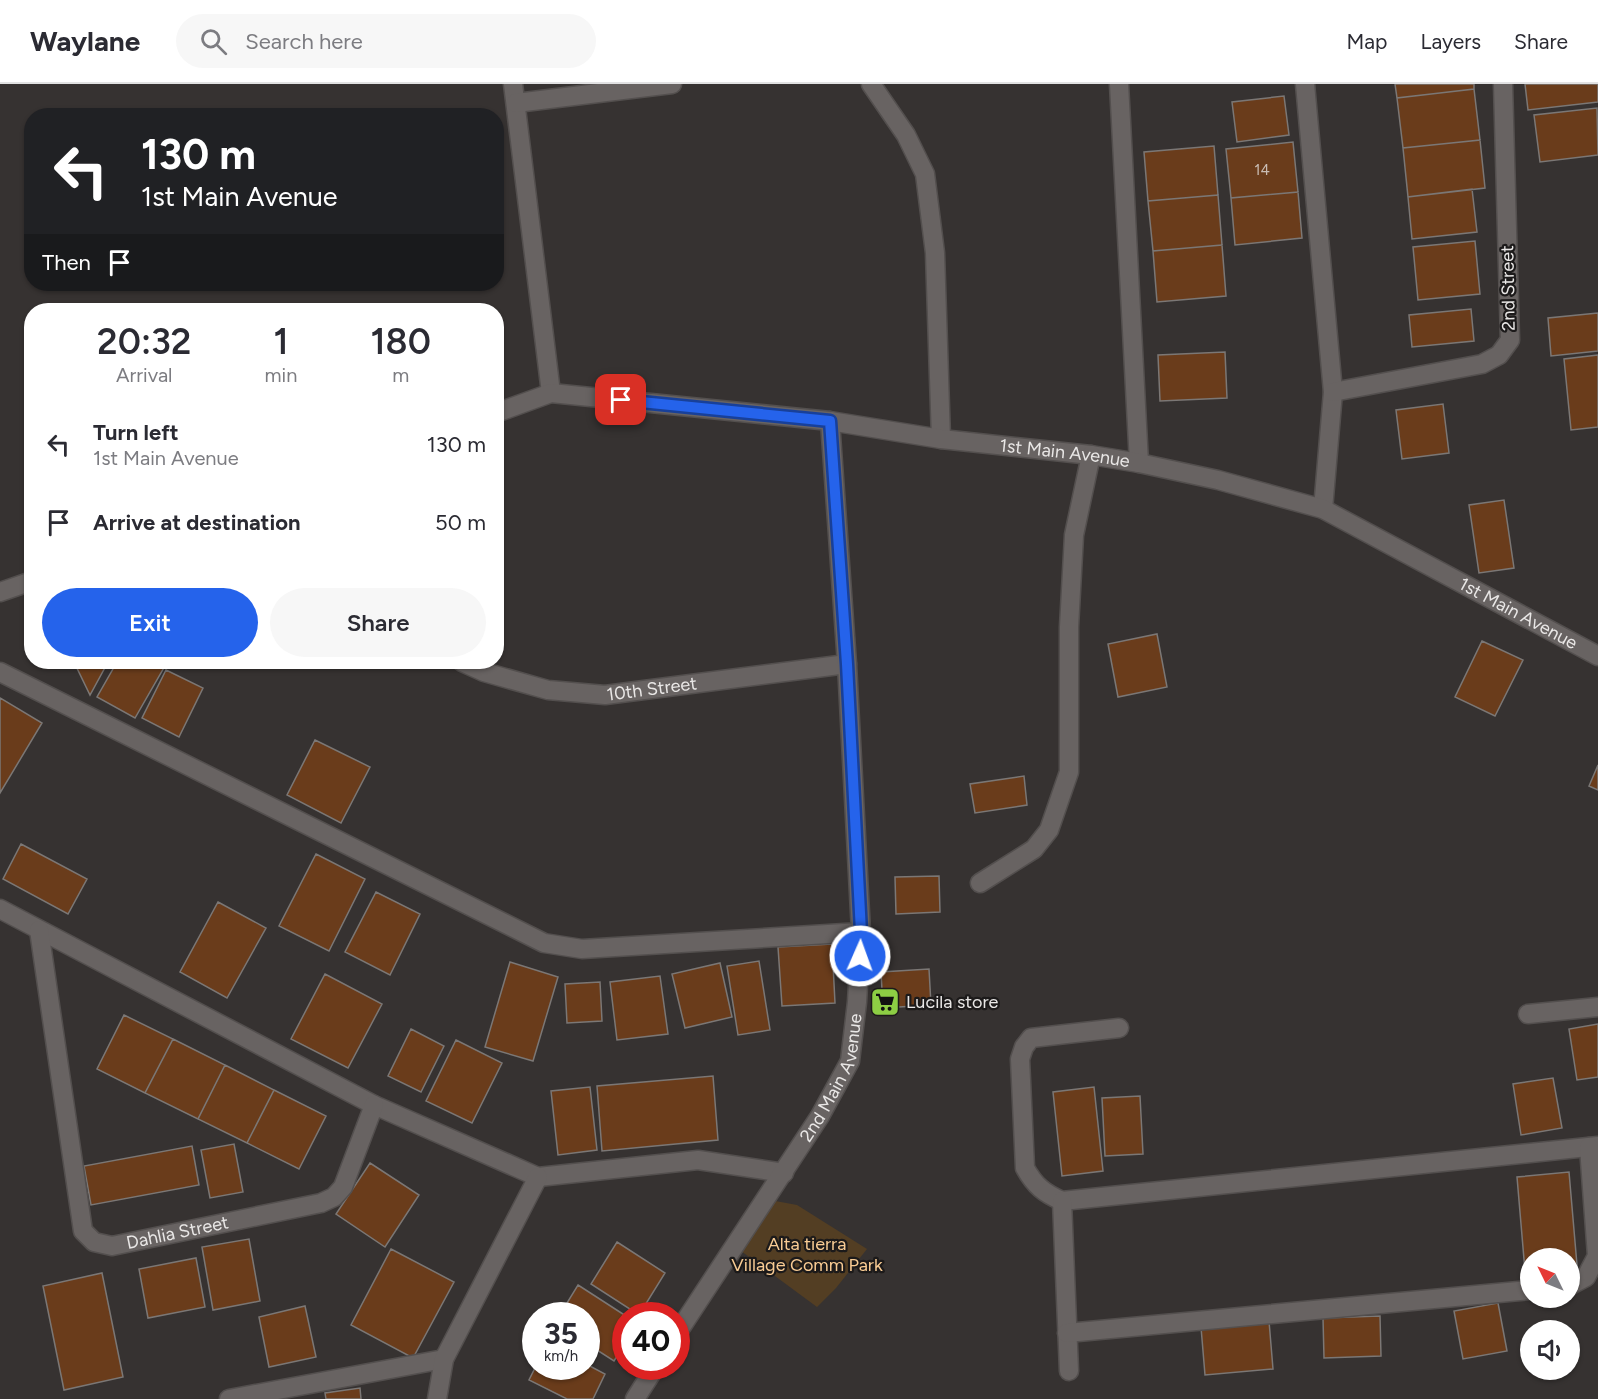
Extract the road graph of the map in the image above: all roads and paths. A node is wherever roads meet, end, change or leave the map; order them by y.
1 (513, 84) edge
2 (672, 84) edge
3 (870, 84) edge
4 (1119, 84) edge
5 (1305, 84) edge
6 (1503, 84) edge
7 (516, 103) junction
8 (1333, 392) junction
9 (551, 393) junction
10 (504, 410) edge
11 (830, 421) junction
12 (941, 440) junction
13 (1091, 455) junction
14 (1139, 463) junction
15 (1323, 509) junction
16 (24, 584) edge
17 (0, 592) edge
18 (1598, 657) edge
19 (847, 664) junction
20 (477, 669) edge
21 (0, 672) edge
22 (980, 883) dead end
23 (0, 909) edge
24 (39, 930) junction
25 (861, 932) junction
26 (1598, 1007) edge
27 (1528, 1014) dead end
28 (1119, 1028) dead end
29 (374, 1105) junction
30 (1594, 1147) edge
31 (784, 1173) junction
32 (538, 1177) junction
33 (1062, 1201) junction
34 (1580, 1280) edge
35 (1520, 1291) edge
36 (690, 1314) edge
37 (1067, 1333) junction
38 (444, 1359) junction
39 (1069, 1371) dead end
40 (647, 1380) edge
41 (229, 1399) edge
42 (438, 1399) edge
43 (634, 1399) edge

1 - 7 street
2 - 7 street
3 - 12 street
4 - 14 street
5 - 8 street
6 - 8 street, 2nd Street
7 - 9 street
8 - 15 street
9 - 10 street, 1st Main Avenue
9 - 11 street, 1st Main Avenue
11 - 12 street, 1st Main Avenue
11 - 19 street, 2nd Main Avenue
12 - 13 street, 1st Main Avenue
13 - 14 street, 1st Main Avenue
13 - 22 street
14 - 15 street, 1st Main Avenue
15 - 18 street, 1st Main Avenue
16 - 17 street
19 - 20 street, 10th Street
19 - 25 street, 2nd Main Avenue
21 - 25 street
23 - 24 street
24 - 29 street
24 - 29 street, Dahlia Street
25 - 31 street, 2nd Main Avenue
26 - 27 street
28 - 33 street
29 - 32 street
30 - 33 street
30 - 34 street
31 - 32 street
31 - 36 street, 2nd Main Avenue
32 - 38 street
33 - 37 street
35 - 37 street
37 - 39 street
38 - 41 street
38 - 42 street
40 - 43 street

